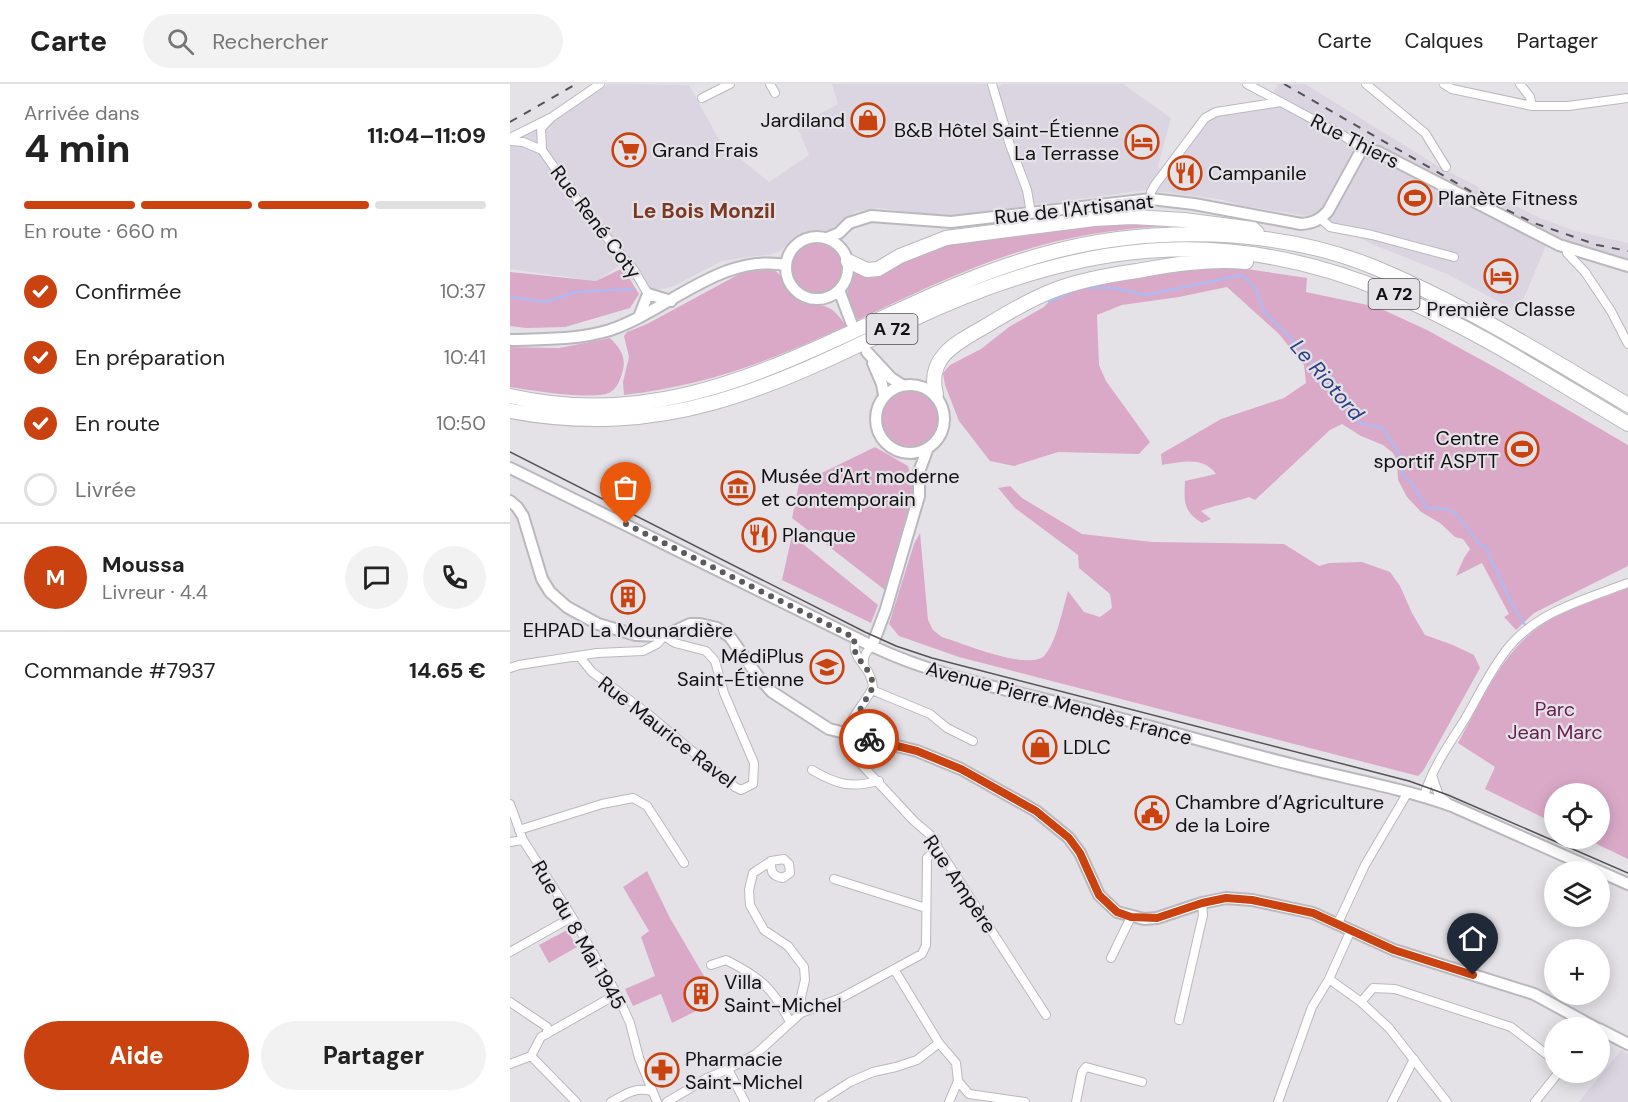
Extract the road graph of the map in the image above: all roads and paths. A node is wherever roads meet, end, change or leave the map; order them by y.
1 (600, 84) edge
2 (730, 84) edge
3 (770, 84) edge
4 (992, 84) edge
5 (1247, 84) edge
6 (1366, 84) edge
7 (1444, 84) edge
8 (1520, 84) edge
9 (775, 93) dead end
10 (702, 98) dead end
11 (1628, 98) edge
12 (1281, 102) junction
13 (1532, 106) junction
14 (552, 117) junction
15 (532, 127) junction
16 (510, 140) edge
17 (530, 144) junction
18 (1362, 149) junction
19 (543, 150) junction
20 (1446, 167) dead end
21 (1151, 199) junction
22 (1031, 213) junction
23 (861, 219) junction
24 (1321, 219) junction
25 (827, 238) junction
26 (1263, 239) junction
27 (1566, 248) junction
28 (846, 256) junction
29 (1454, 257) dead end
30 (1278, 258) junction
31 (786, 265) junction
32 (1628, 266) edge
33 (839, 291) junction
34 (648, 294) junction
35 (829, 297) junction
36 (671, 301) junction
37 (639, 317) junction
38 (510, 333) edge
39 (539, 339) junction
40 (510, 340) edge
41 (1628, 344) edge
42 (902, 385) junction
43 (936, 394) junction
44 (510, 396) edge
45 (884, 396) junction
46 (1628, 405) edge
47 (510, 411) edge
48 (1628, 424) edge
49 (927, 450) junction
50 (907, 454) junction
51 (510, 468) edge
52 (919, 472) junction
53 (510, 501) edge
54 (1628, 583) edge
55 (591, 620) junction
56 (664, 636) junction
57 (855, 638) junction
58 (872, 646) junction
59 (579, 656) junction
60 (864, 665) junction
61 (510, 668) edge
62 (872, 690) junction
63 (807, 713) junction
64 (849, 734) junction
65 (974, 741) dead end
66 (812, 770) dead end
67 (1432, 776) junction
68 (879, 781) junction
69 (1408, 792) junction
70 (1424, 796) junction
71 (510, 804) edge
72 (1452, 806) junction
73 (519, 831) junction
74 (523, 840) junction
75 (510, 842) edge
76 (938, 848) junction
77 (771, 861) dead end
78 (684, 863) dead end
79 (834, 879) dead end
80 (1628, 884) edge
81 (1202, 903) junction
82 (926, 908) junction
83 (572, 917) junction
84 (1131, 917) junction
85 (1338, 923) junction
86 (1351, 930) junction
87 (510, 952) edge
88 (1111, 958) dead end
89 (711, 965) dead end
90 (894, 969) junction
91 (1329, 980) junction
92 (617, 994) junction
93 (510, 1002) edge
94 (1361, 1002) junction
95 (801, 1013) junction
96 (1046, 1015) dead end
97 (1577, 1017) edge
98 (1179, 1020) dead end
99 (790, 1022) junction
100 (546, 1034) junction
101 (1610, 1035) edge
102 (939, 1043) junction
103 (1628, 1044) edge
104 (1544, 1052) edge
105 (531, 1056) junction
106 (1414, 1059) junction
107 (510, 1064) edge
108 (728, 1069) junction
109 (958, 1081) junction
110 (1142, 1082) dead end
111 (1550, 1083) edge
112 (651, 1091) junction
113 (576, 1102) edge
114 (611, 1102) edge
115 (657, 1102) edge
116 (667, 1102) edge
117 (745, 1102) edge
118 (819, 1102) edge
119 (948, 1102) edge
120 (1025, 1102) edge
121 (1076, 1102) edge
122 (1278, 1102) edge
123 (1392, 1102) edge
124 (1447, 1102) edge
125 (1534, 1102) edge

1 - 14 street
2 - 10 street
3 - 9 street
4 - 22 street
5 - 12 street, Rue Thiers
6 - 20 street
7 - 13 street
8 - 13 street
11 - 13 street
12 - 18 street, Rue Thiers
12 - 21 street
14 - 15 street
14 - 19 street, Rue René Coty
15 - 16 street
15 - 17 street
16 - 17 street, Rue René Coty
17 - 19 street, Rue René Coty
18 - 24 street
18 - 27 street, Rue Thiers
19 - 34 street, Rue René Coty
21 - 22 street, Rue de l'Artisanat
21 - 24 street, Rue de l'Artisanat
22 - 23 street, Rue de l'Artisanat
23 - 25 street, Rue de l'Artisanat
23 - 28 street
24 - 29 street, Rue de l'Artisanat
25 - 28 street
25 - 31 street
26 - 28 highway
26 - 44 highway, A 72
26 - 46 highway, A 72
27 - 32 street, Rue Thiers
27 - 41 street
28 - 33 street
30 - 43 highway
30 - 47 highway, A 72
30 - 48 highway, A 72
31 - 35 street
31 - 36 street
33 - 35 street
33 - 35 street
34 - 36 street
34 - 37 street
36 - 37 street
37 - 39 street
38 - 39 street
39 - 40 street
42 - 43 street
42 - 45 street
42 - 45 street
43 - 49 street
45 - 50 street
49 - 50 street
49 - 52 street
50 - 52 street
51 - 57 street, Avenue Pierre Mendès France
52 - 58 street
53 - 55 street
54 - 67 street
55 - 56 street
55 - 63 street
56 - 59 street
56 - 59 street, Rue Maurice Ravel
56 - 63 street
57 - 58 street, Avenue Pierre Mendès France
57 - 60 street
58 - 60 street
58 - 69 street, Avenue Pierre Mendès France
59 - 61 street
60 - 62 street
62 - 64 street
62 - 65 street
63 - 64 street
64 - 68 street, Rue Ampère
64 - 84 street
66 - 68 street
67 - 70 street
67 - 72 street
68 - 76 street, Rue Ampère
69 - 70 street, Avenue Pierre Mendès France
69 - 85 street
70 - 72 street, Avenue Pierre Mendès France
71 - 73 street, Rue du 8 Mai 1945
72 - 80 street, Avenue Pierre Mendès France
73 - 74 street, Rue du 8 Mai 1945
73 - 78 street
74 - 75 street
74 - 83 street, Rue du 8 Mai 1945
76 - 82 street
76 - 96 street, Rue Ampère
77 - 95 street
79 - 82 street
81 - 84 street
81 - 85 street
81 - 98 street
82 - 90 street
83 - 87 street
83 - 92 street, Rue du 8 Mai 1945
84 - 88 street
85 - 86 street
86 - 91 street
86 - 97 street
89 - 99 street
90 - 95 street
90 - 102 street
91 - 94 street
91 - 122 street
92 - 100 street
92 - 112 street, Rue du 8 Mai 1945
93 - 100 street
94 - 104 street
94 - 106 street
95 - 99 street
99 - 108 street
100 - 105 street
101 - 103 street
102 - 109 street
102 - 118 street
105 - 107 street
105 - 113 street
106 - 123 street
106 - 124 street
108 - 116 street
108 - 117 street
109 - 119 street
109 - 120 street
110 - 121 street
111 - 125 street
112 - 114 street
112 - 115 street, Rue du 8 Mai 1945

